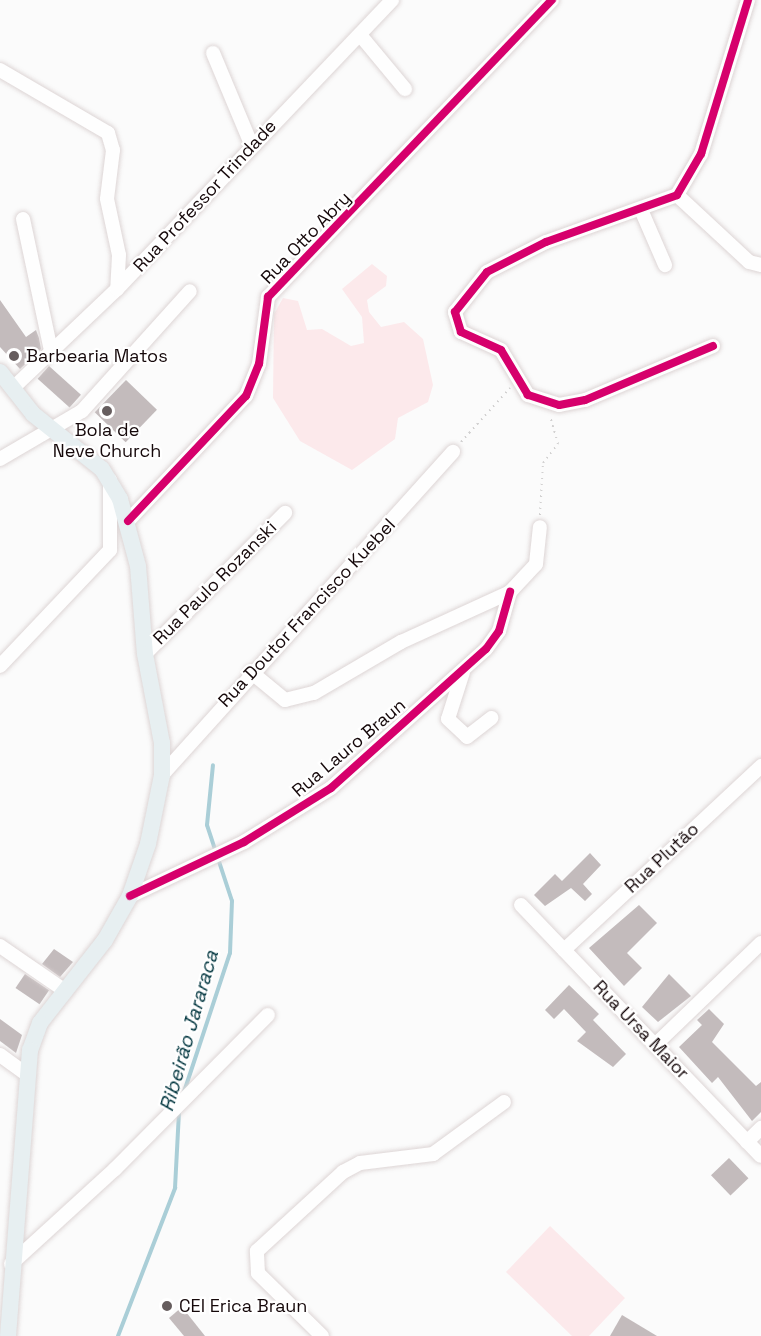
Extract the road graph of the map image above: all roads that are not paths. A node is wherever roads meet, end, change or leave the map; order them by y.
1 (392, 0) edge
2 (552, 0) edge
3 (748, 0) edge
4 (361, 36) junction
5 (213, 53) dead end
6 (0, 70) edge
7 (405, 89) dead end
8 (251, 144) junction
9 (677, 195) junction
10 (642, 212) junction
11 (23, 219) dead end
12 (665, 265) dead end
13 (761, 265) edge
14 (117, 289) junction
15 (190, 291) dead end
16 (713, 346) dead end
17 (51, 351) junction
18 (0, 372) edge
19 (13, 388) junction
20 (53, 431) junction
21 (453, 452) road end
22 (0, 459) edge
23 (110, 480) junction
24 (285, 513) dead end
25 (128, 521) junction
26 (540, 527) road end
27 (510, 592) junction
28 (145, 654) junction
29 (0, 666) edge
30 (251, 672) junction
31 (463, 672) junction
32 (492, 718) dead end
33 (761, 766) edge
34 (162, 775) junction
35 (130, 896) junction
36 (521, 905) dead end
37 (761, 943) edge
38 (0, 946) edge
39 (564, 950) junction
40 (64, 990) junction
41 (268, 1015) dead end
42 (655, 1045) junction
43 (0, 1055) edge
44 (26, 1074) junction
45 (504, 1102) dead end
46 (761, 1128) edge
47 (747, 1142) junction
48 (761, 1156) edge
49 (11, 1264) junction
50 (8, 1336) edge
51 (322, 1336) edge

1 - 4 street, Rua Professor Trindade
2 - 25 street, Rua Otto Abry
3 - 9 street
4 - 7 street
4 - 8 street, Rua Professor Trindade
5 - 8 street
6 - 14 street
8 - 14 street, Rua Professor Trindade
9 - 10 street
9 - 13 street
10 - 12 street
10 - 16 street
11 - 17 street
14 - 17 street, Rua Professor Trindade
15 - 20 street
17 - 19 street, Rua Professor Trindade
18 - 19 main road
19 - 20 main road
20 - 22 street
20 - 23 main road
21 - 30 street, Rua Doutor Francisco Kuebel
23 - 25 main road
23 - 29 street
24 - 28 street, Rua Paulo Rozanski
25 - 28 main road
26 - 27 street
27 - 30 street
27 - 31 street, Rua Lauro Braun
28 - 34 main road
30 - 34 street, Rua Doutor Francisco Kuebel
31 - 32 street
31 - 35 street, Rua Lauro Braun
33 - 39 street, Rua Plutão
34 - 35 main road
35 - 40 main road
36 - 39 street, Rua Ursa Maior
37 - 42 street
38 - 40 street
39 - 42 street, Rua Ursa Maior
40 - 44 main road
41 - 49 street
42 - 47 street, Rua Ursa Maior
43 - 44 street
44 - 49 main road
45 - 51 street
46 - 47 street
47 - 48 street, Rua Ursa Maior
49 - 50 main road

